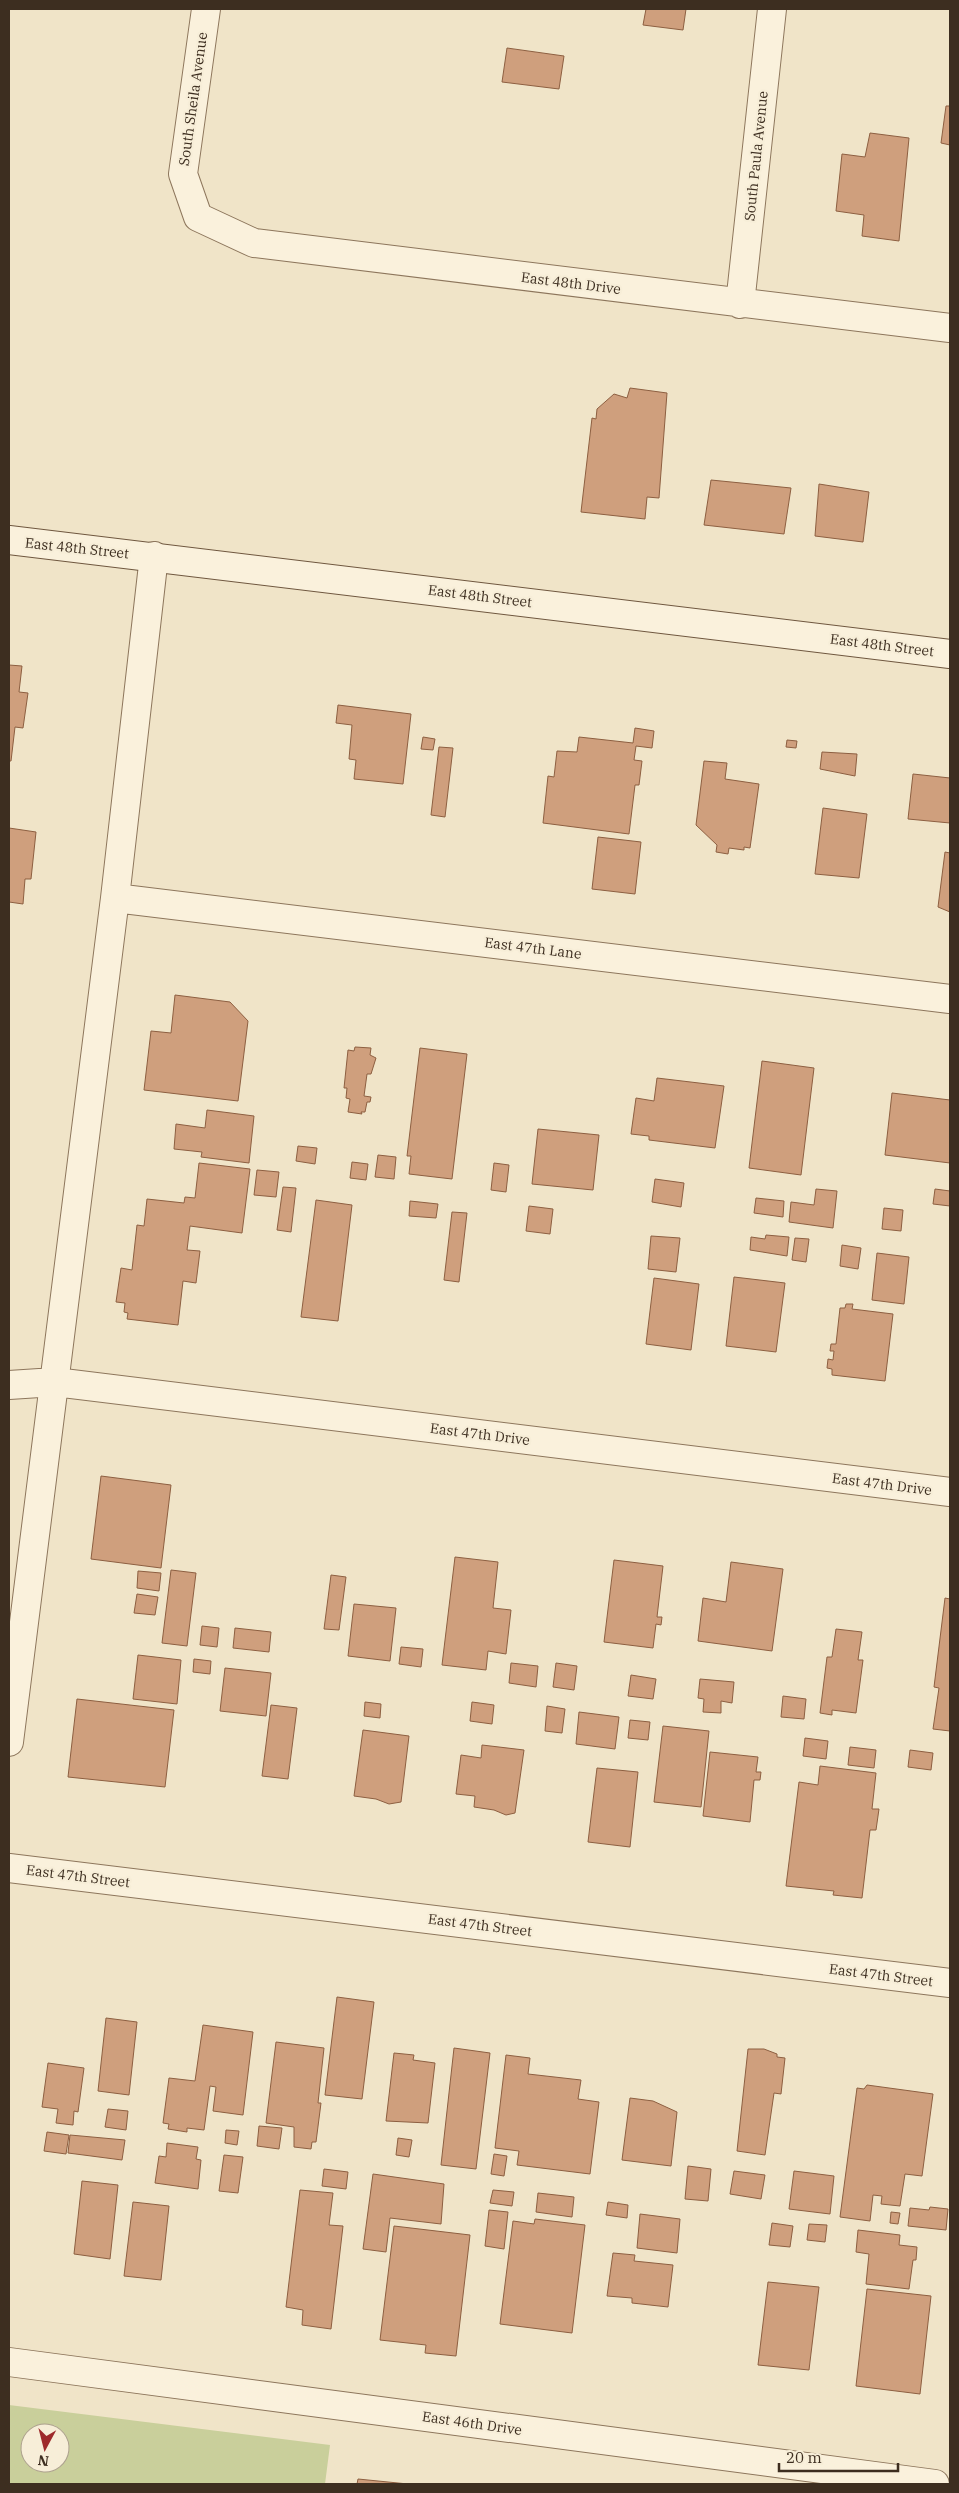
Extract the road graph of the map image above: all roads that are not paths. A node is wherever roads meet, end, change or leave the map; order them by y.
1 (206, 9) edge
2 (772, 9) edge
3 (198, 217) joint
4 (740, 304) junction
5 (950, 328) edge
6 (9, 540) edge
7 (154, 556) junction
8 (950, 654) edge
9 (115, 898) junction
10 (950, 999) edge
11 (55, 1382) junction
12 (9, 1385) edge
13 (950, 1492) edge
14 (9, 1742) edge
15 (9, 1868) edge
16 (950, 1983) edge
17 (9, 2362) edge
18 (935, 2484) edge

1 - 3 street, South Sheila Avenue
2 - 4 street, South Paula Avenue
3 - 4 street, East 48th Drive
4 - 5 street, East 48th Drive
6 - 7 street, East 48th Street
7 - 8 street, East 48th Street
7 - 9 street
9 - 10 street, East 47th Lane
9 - 11 street
11 - 12 street, East 47th Drive
11 - 13 street, East 47th Drive
11 - 14 street
15 - 16 street, East 47th Street
17 - 18 street, East 46th Drive

